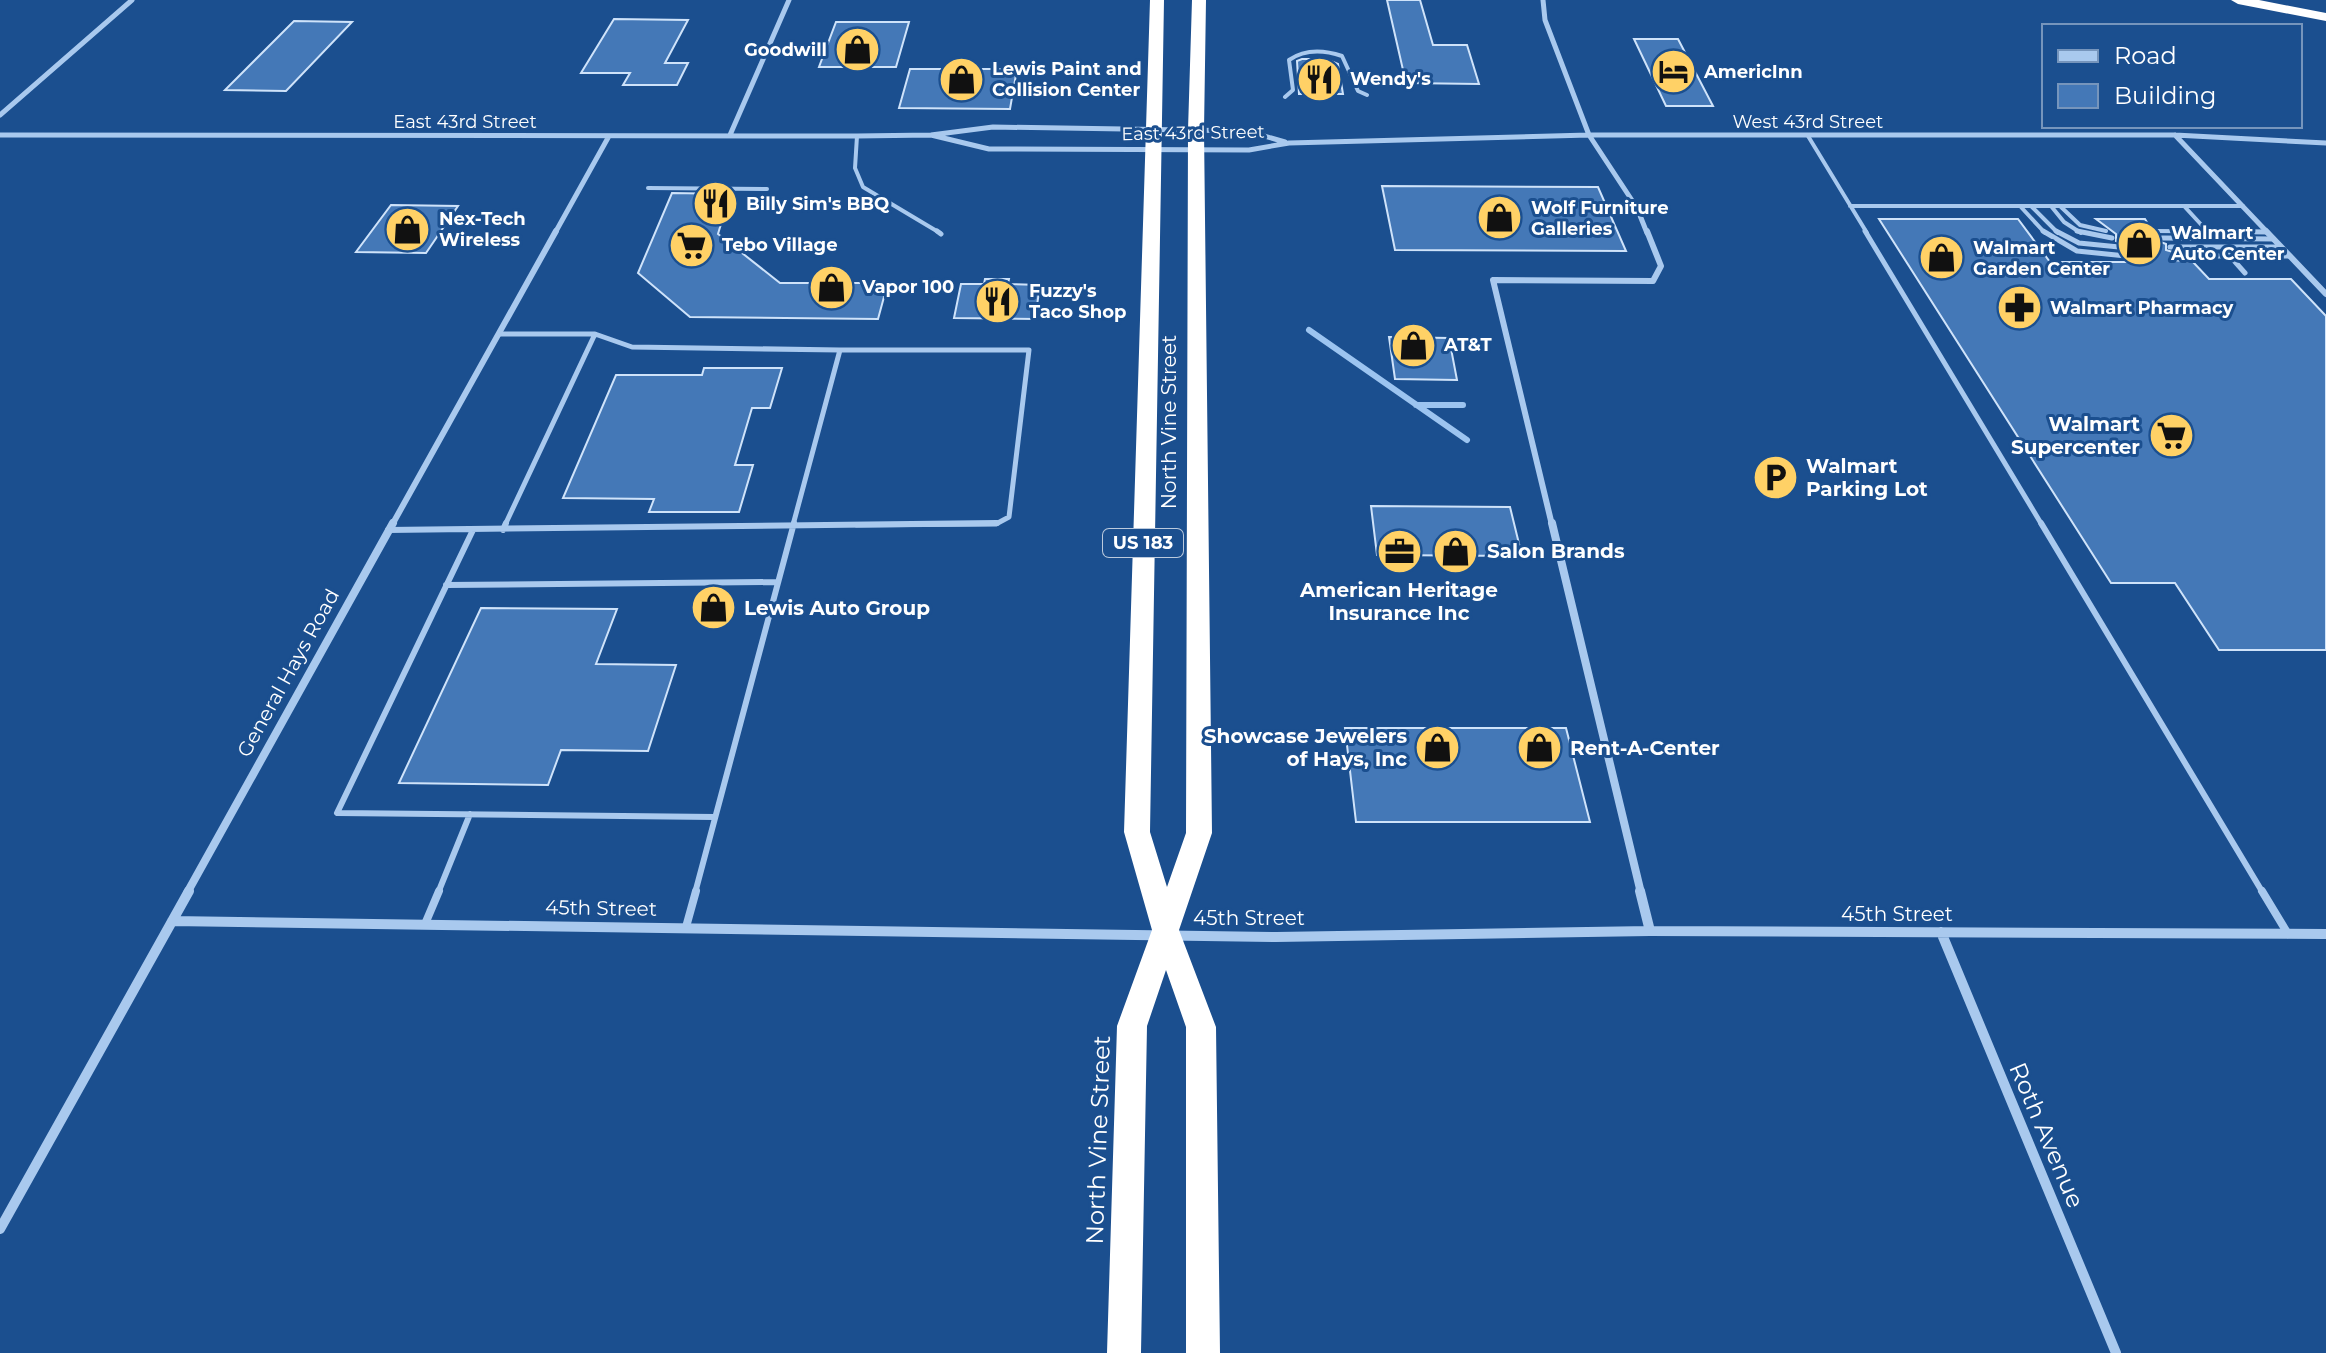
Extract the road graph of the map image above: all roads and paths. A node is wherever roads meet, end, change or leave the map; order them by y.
1 (132, 0) edge
2 (789, 0) edge
3 (1157, 0) edge
4 (1199, 0) edge
5 (1543, 0) edge
6 (2238, 0) edge
7 (2326, 17) edge
8 (1367, 95) dead end
9 (1285, 97) dead end
10 (0, 115) edge
11 (1196, 130) junction
12 (0, 135) edge
13 (730, 135) junction
14 (931, 135) junction
15 (1589, 135) junction
16 (2175, 135) junction
17 (609, 136) junction
18 (857, 136) junction
19 (1808, 136) junction
20 (1152, 138) junction
21 (1289, 143) junction
22 (2326, 143) edge
23 (1196, 149) junction
24 (648, 188) dead end
25 (767, 189) dead end
26 (1850, 206) junction
27 (2020, 206) junction
28 (2031, 206) junction
29 (2051, 206) junction
30 (2060, 206) junction
31 (2184, 206) junction
32 (2243, 206) junction
33 (2106, 231) dead end
34 (2156, 231) dead end
35 (2207, 232) junction
36 (2267, 232) junction
37 (941, 234) dead end
38 (2112, 238) dead end
39 (2162, 238) dead end
40 (2214, 239) junction
41 (2274, 239) junction
42 (2119, 247) dead end
43 (2170, 247) dead end
44 (2222, 247) junction
45 (2281, 247) junction
46 (2126, 256) dead end
47 (2177, 256) dead end
48 (2229, 256) junction
49 (2290, 256) junction
50 (2245, 273) dead end
51 (2326, 294) edge
52 (500, 334) junction
53 (595, 334) junction
54 (840, 350) junction
55 (790, 528) junction
56 (388, 530) junction
57 (473, 530) junction
58 (503, 530) junction
59 (776, 582) junction
60 (446, 585) junction
61 (470, 814) junction
62 (714, 817) junction
63 (172, 921) junction
64 (425, 924) junction
65 (686, 927) junction
66 (1650, 931) junction
67 (1941, 932) junction
68 (2288, 934) junction
69 (2326, 934) edge
70 (1167, 935) junction
71 (0, 1229) edge
72 (1124, 1353) edge
73 (1203, 1353) edge
74 (2116, 1353) edge

1 - 10 street
2 - 13 street
3 - 20 highway, North Vine Street / US 183
4 - 11 highway, North Vine Street / US 183
5 - 15 street
6 - 7 highway
8 - 9 lane
11 - 20 street, East 43rd Street
11 - 21 street, East 43rd Street
11 - 23 highway, North Vine Street / US 183
12 - 17 street, East 43rd Street
13 - 17 street, East 43rd Street
13 - 18 street, East 43rd Street
14 - 18 street, East 43rd Street
14 - 20 street, East 43rd Street
14 - 20 street, East 43rd Street
15 - 19 street, West 43rd Street
15 - 21 street, West 43rd Street
15 - 66 street
16 - 19 street, West 43rd Street
16 - 22 street, West 43rd Street
16 - 32 street
17 - 52 street, General Hays Road
18 - 37 lane
19 - 26 lane
20 - 23 street, East 43rd Street
20 - 70 highway, North Vine Street / US 183
21 - 23 street, East 43rd Street
23 - 70 highway, North Vine Street / US 183
24 - 25 lane
26 - 27 lane
26 - 68 lane
27 - 28 lane
27 - 46 lane
28 - 29 lane
28 - 42 lane
29 - 30 lane
29 - 38 lane
30 - 31 lane
30 - 33 lane
31 - 32 lane
31 - 35 lane
32 - 36 street
34 - 35 lane
35 - 36 lane
35 - 40 lane
36 - 41 street
39 - 40 lane
40 - 41 lane
40 - 44 lane
41 - 45 street
43 - 44 lane
44 - 45 lane
44 - 48 lane
45 - 49 street
47 - 48 lane
48 - 49 lane
48 - 50 lane
49 - 51 street
52 - 53 lane
52 - 56 street, General Hays Road
53 - 54 lane
53 - 58 lane
54 - 55 lane
54 - 55 lane
55 - 58 lane
55 - 59 lane
56 - 57 lane
56 - 63 street, General Hays Road
57 - 58 lane
57 - 60 lane
59 - 60 lane
59 - 62 lane
60 - 61 lane
61 - 62 lane
61 - 64 lane
62 - 65 lane
63 - 64 street, 45th Street
63 - 71 street, General Hays Road
64 - 65 street, 45th Street
65 - 70 street, 45th Street
66 - 67 street, 45th Street
66 - 70 street, 45th Street
67 - 68 street, 45th Street
67 - 74 street, Roth Avenue
68 - 69 street, 45th Street
70 - 72 highway, North Vine Street / US 183
70 - 73 highway, North Vine Street / US 183

